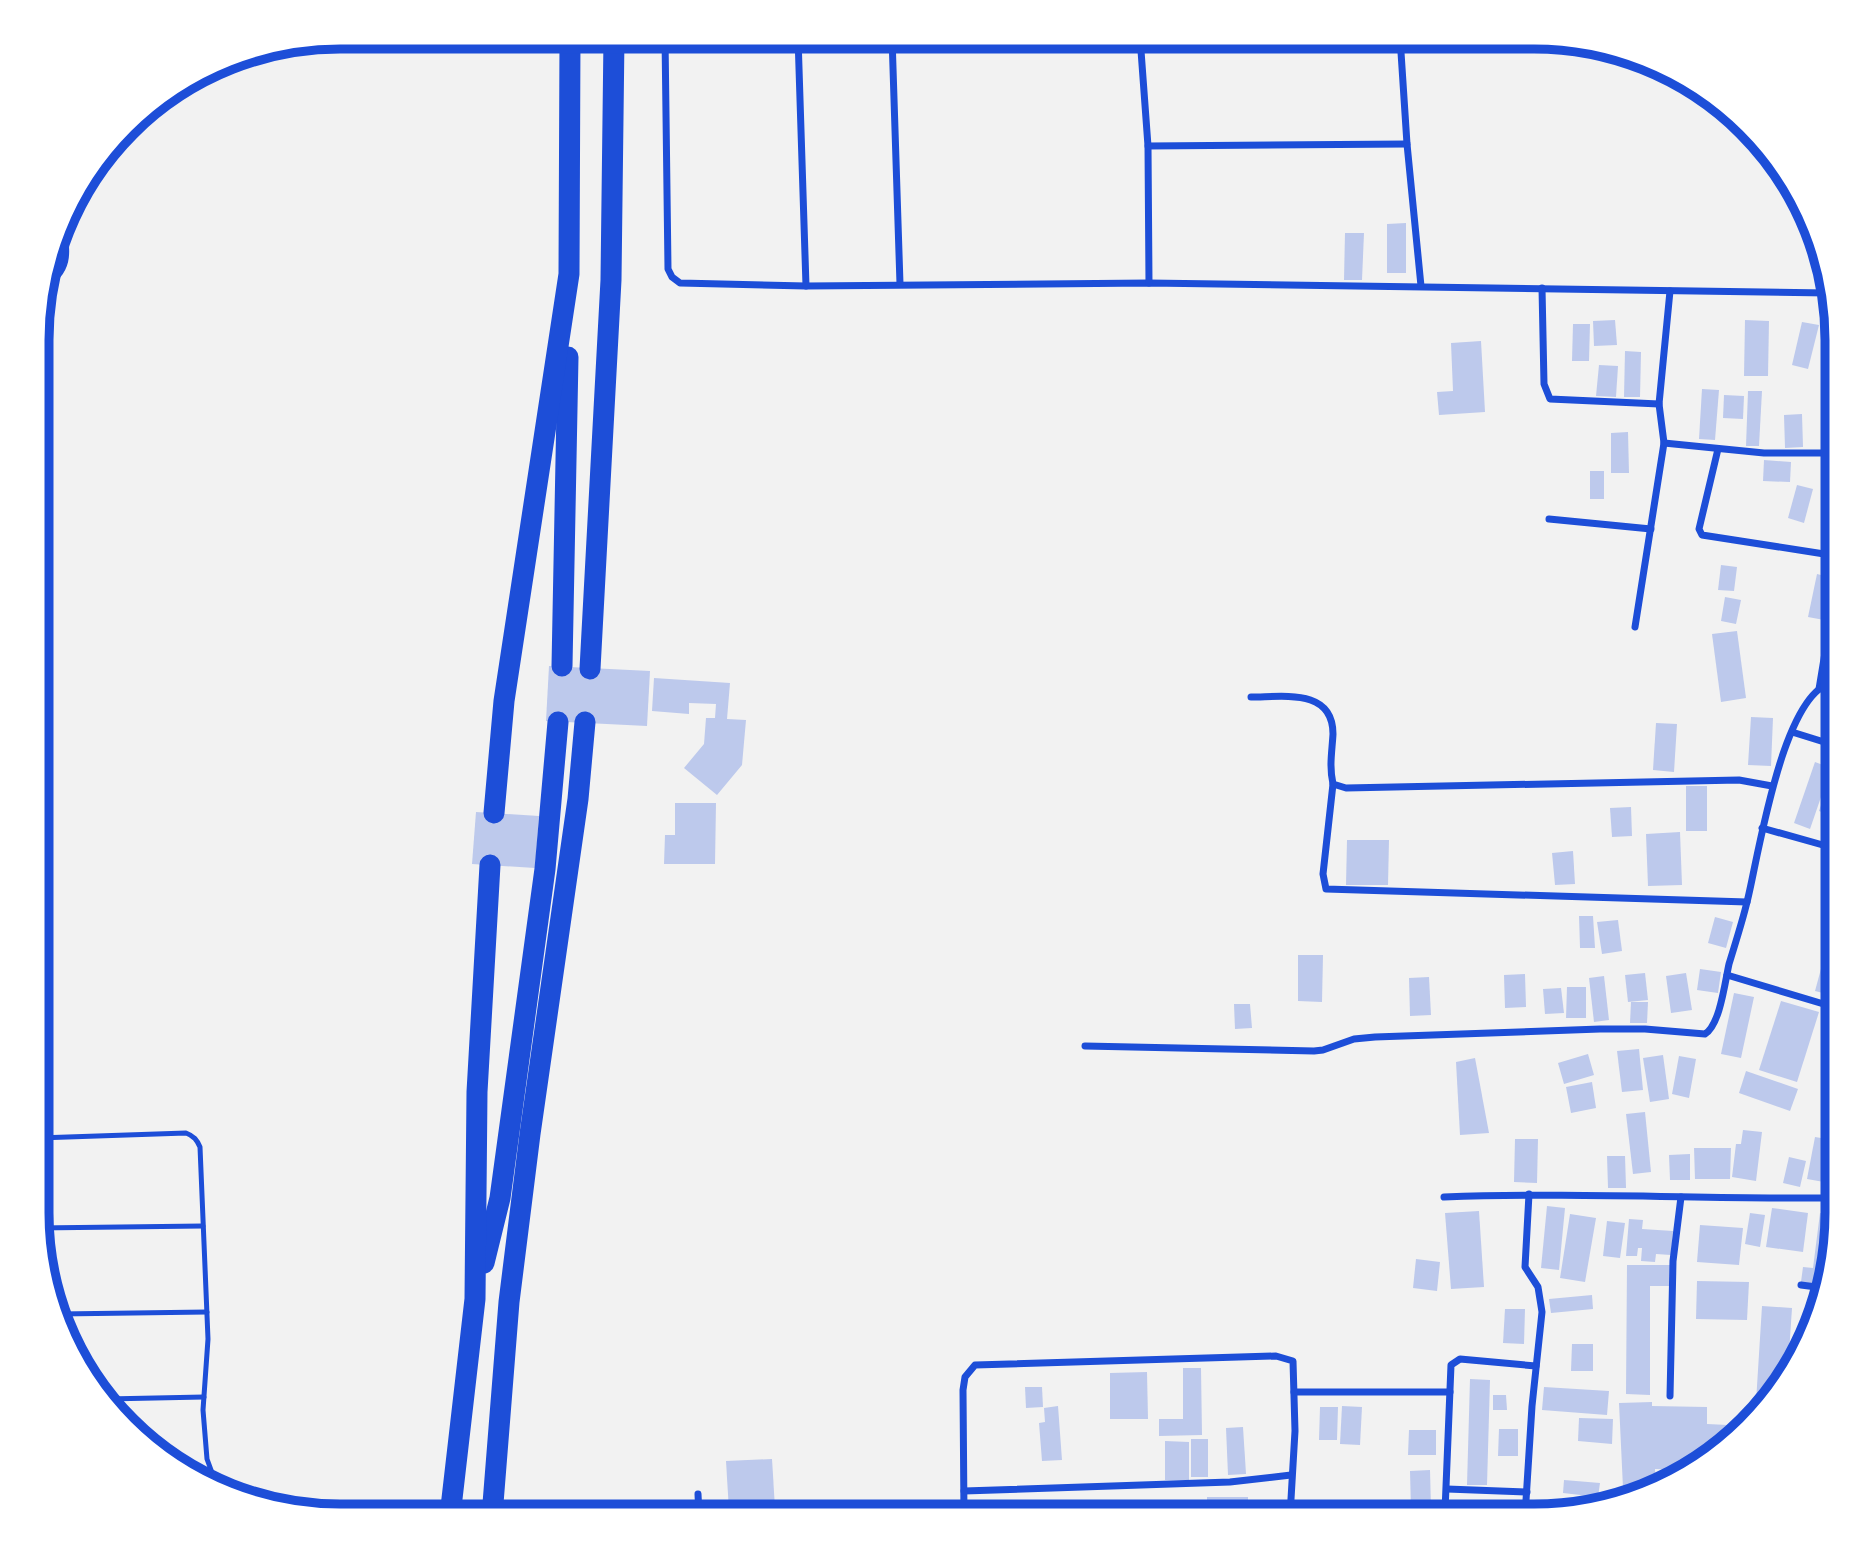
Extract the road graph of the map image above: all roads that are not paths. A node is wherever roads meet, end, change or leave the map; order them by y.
1 (570, 49) edge
2 (614, 49) edge
3 (666, 49) edge
4 (798, 49) edge
5 (892, 49) edge
6 (1141, 49) edge
7 (1401, 49) edge
8 (1407, 144) junction
9 (1148, 146) junction
10 (66, 240) edge
11 (569, 274) junction
12 (56, 279) edge
13 (900, 284) junction
14 (1149, 284) junction
15 (806, 286) junction
16 (1421, 286) junction
17 (1542, 288) junction
18 (1670, 291) junction
19 (1821, 293) edge
20 (1659, 404) junction
21 (1664, 443) junction
22 (1718, 449) junction
23 (1825, 453) edge
24 (1549, 519) dead end
25 (1651, 529) junction
26 (1825, 554) edge
27 (1635, 627) dead end
28 (1825, 653) edge
29 (562, 666) dead end
30 (590, 669) dead end
31 (1825, 685) edge
32 (1819, 689) junction
33 (1251, 697) dead end
34 (558, 722) dead end
35 (585, 722) dead end
36 (1792, 732) junction
37 (1825, 742) edge
38 (1333, 783) junction
39 (1772, 786) junction
40 (494, 813) dead end
41 (1762, 828) junction
42 (1825, 846) edge
43 (490, 865) dead end
44 (1747, 902) junction
45 (1727, 975) junction
46 (1825, 1004) edge
47 (1085, 1046) dead end
48 (49, 1138) edge
49 (1529, 1194) junction
50 (1444, 1197) dead end
51 (1681, 1198) junction
52 (1825, 1198) edge
53 (203, 1226) junction
54 (50, 1228) edge
55 (1801, 1285) dead end
56 (1815, 1287) edge
57 (475, 1299) junction
58 (207, 1312) junction
59 (67, 1314) edge
60 (1536, 1366) junction
61 (1294, 1392) junction
62 (1450, 1392) junction
63 (1670, 1396) dead end
64 (204, 1397) junction
65 (116, 1399) edge
66 (212, 1474) edge
67 (1291, 1475) junction
68 (1447, 1489) junction
69 (964, 1491) junction
70 (1527, 1493) junction
71 (698, 1494) dead end
72 (451, 1504) edge
73 (493, 1504) edge
74 (698, 1504) edge
75 (964, 1504) edge
76 (1290, 1504) edge
77 (1446, 1504) edge
78 (1526, 1504) edge

1 - 11 highway
2 - 30 highway
3 - 15 street
4 - 15 street
5 - 13 street
6 - 9 street
7 - 8 street
8 - 9 street
8 - 16 street
9 - 14 street
10 - 12 lane
11 - 29 highway
11 - 40 highway
13 - 14 street
13 - 15 street
14 - 16 street
16 - 17 street
17 - 18 street
17 - 20 street
18 - 19 street
18 - 20 street
20 - 21 street
21 - 22 street
21 - 25 street
22 - 23 street
22 - 26 street
24 - 25 street
25 - 27 street
28 - 32 street
31 - 32 street
32 - 36 street
33 - 38 street
34 - 57 highway
35 - 73 highway
36 - 37 street
36 - 39 street
38 - 39 street
38 - 44 street
39 - 41 street
41 - 42 street
41 - 44 street
43 - 57 highway
44 - 45 street
45 - 46 street
45 - 47 street
48 - 53 lane
49 - 50 street
49 - 51 street
49 - 60 street
51 - 52 street
51 - 63 street
53 - 54 lane
53 - 58 lane
55 - 56 street
57 - 72 highway
58 - 59 lane
58 - 64 lane
60 - 62 street
60 - 70 street
61 - 62 street
61 - 67 street
61 - 69 street
62 - 68 street
64 - 65 lane
64 - 66 lane
67 - 69 street
67 - 76 street
68 - 70 street
68 - 77 street
69 - 75 street
70 - 78 street
71 - 74 street

